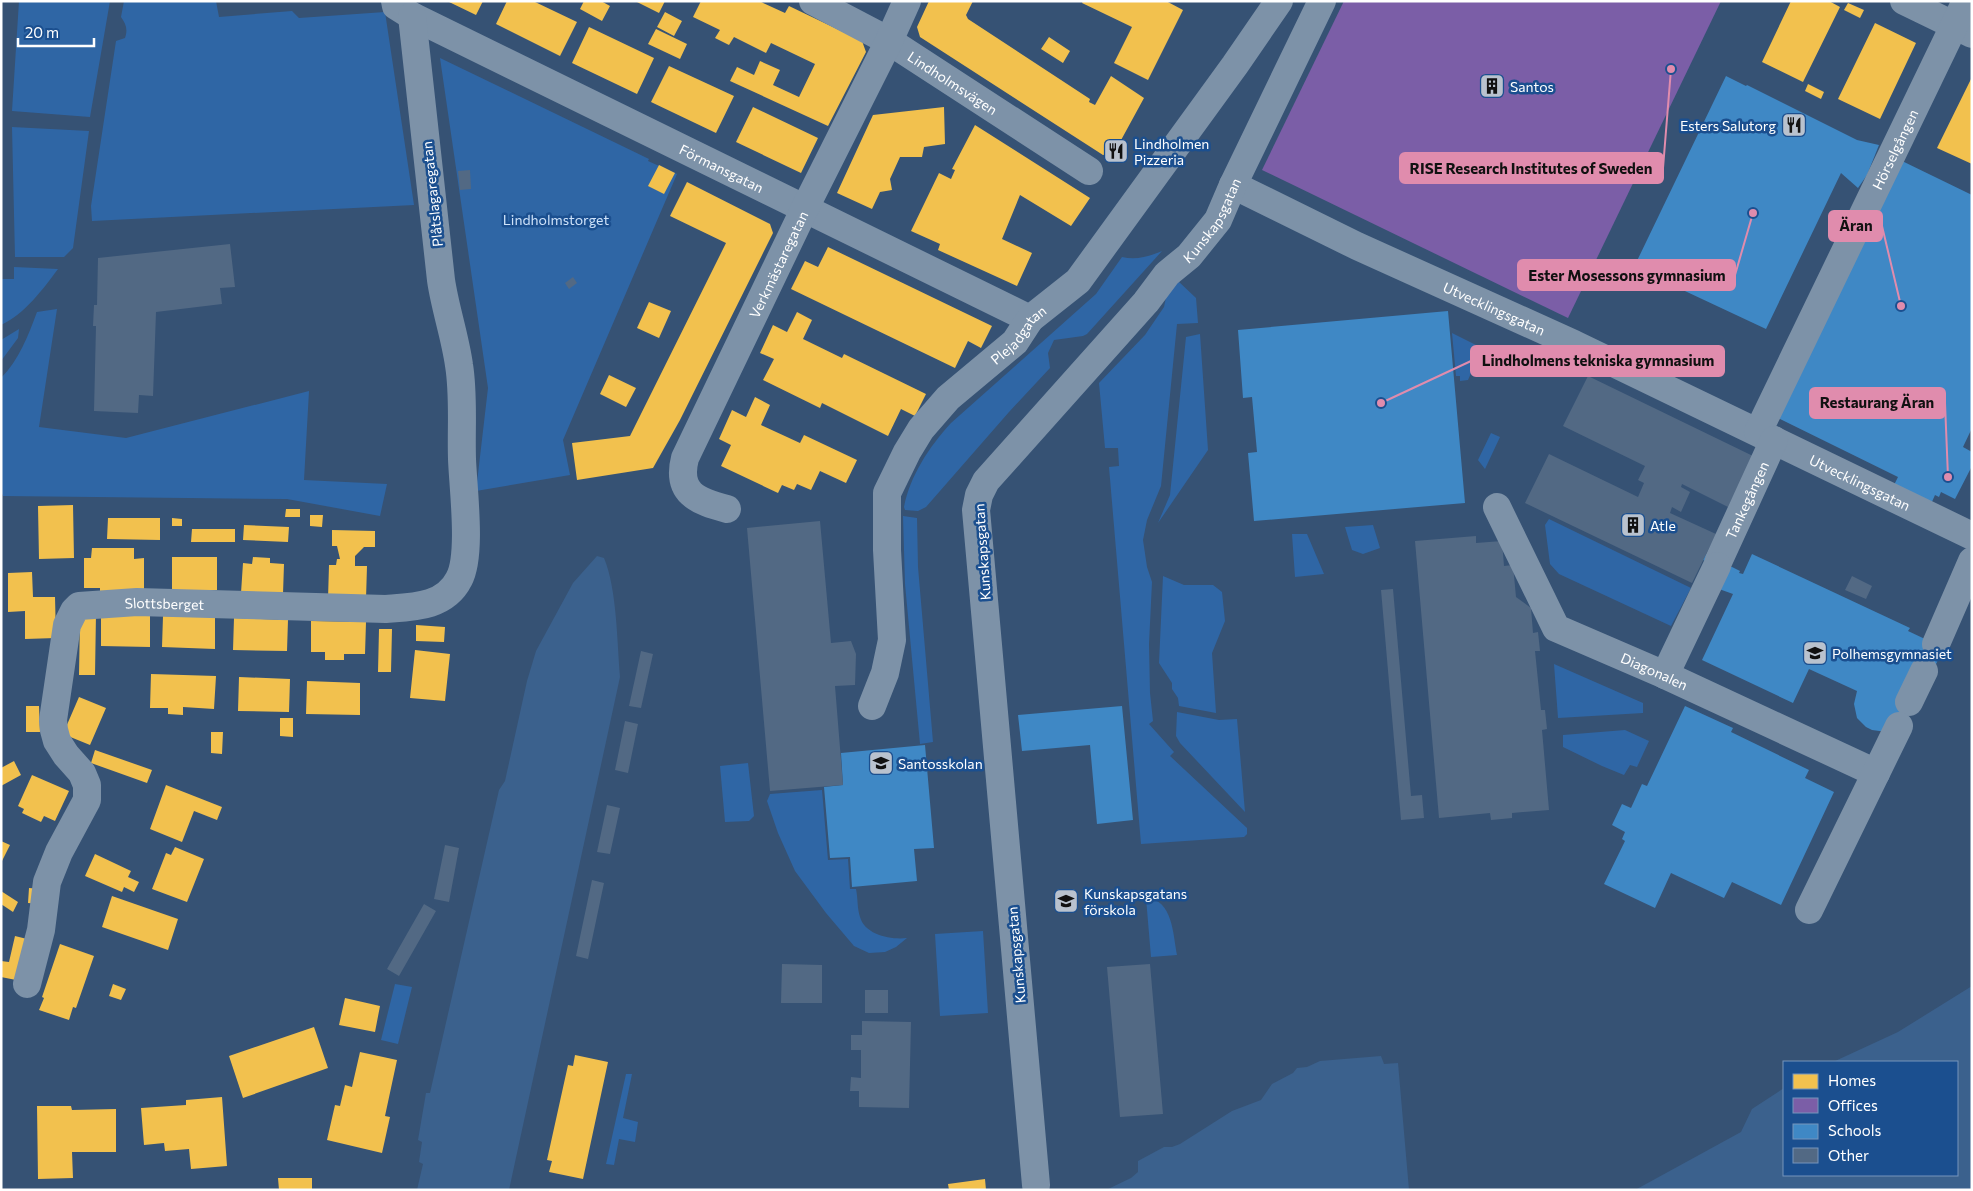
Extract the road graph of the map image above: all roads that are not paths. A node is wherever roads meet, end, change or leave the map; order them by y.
1 (813, 1) edge
2 (907, 1) edge
3 (1279, 1) edge
4 (1322, 1) edge
5 (1904, 1) edge
6 (1966, 1) edge
7 (404, 9) edge
8 (1963, 30) edge
9 (889, 41) junction
10 (1089, 172) dead end
11 (1233, 185) junction
12 (805, 208) junction
13 (1030, 319) junction
14 (462, 395) joint
15 (1766, 436) junction
16 (1496, 507) dead end
17 (727, 509) dead end
18 (1972, 536) edge
19 (1972, 561) edge
20 (1936, 644) dead end
21 (1924, 671) dead end
22 (1665, 675) junction
23 (872, 706) dead end
24 (1876, 773) junction
25 (1809, 910) dead end
26 (27, 984) dead end
27 (1036, 1185) dead end

1 - 9 street, Lindholmsvägen
2 - 9 street, Verkmästaregatan
3 - 13 street, Plejadgatan
4 - 11 street, Kunskapsgatan
5 - 8 street
6 - 8 street, Hörselgången
7 - 12 street, Förmansgatan
7 - 14 street, Plåtslagaregatan
8 - 15 street, Hörselgången
9 - 10 street, Lindholmsvägen
9 - 12 street, Verkmästaregatan
11 - 15 street, Utvecklingsgatan
11 - 27 street, Kunskapsgatan
12 - 13 street, Förmansgatan
12 - 17 street, Verkmästaregatan
13 - 23 street, Plejadgatan
14 - 26 street, Slottsberget
15 - 18 street, Utvecklingsgatan
15 - 22 street, Tankegången
16 - 22 street, Diagonalen
19 - 20 street
21 - 24 street
22 - 24 street, Diagonalen
24 - 25 street

